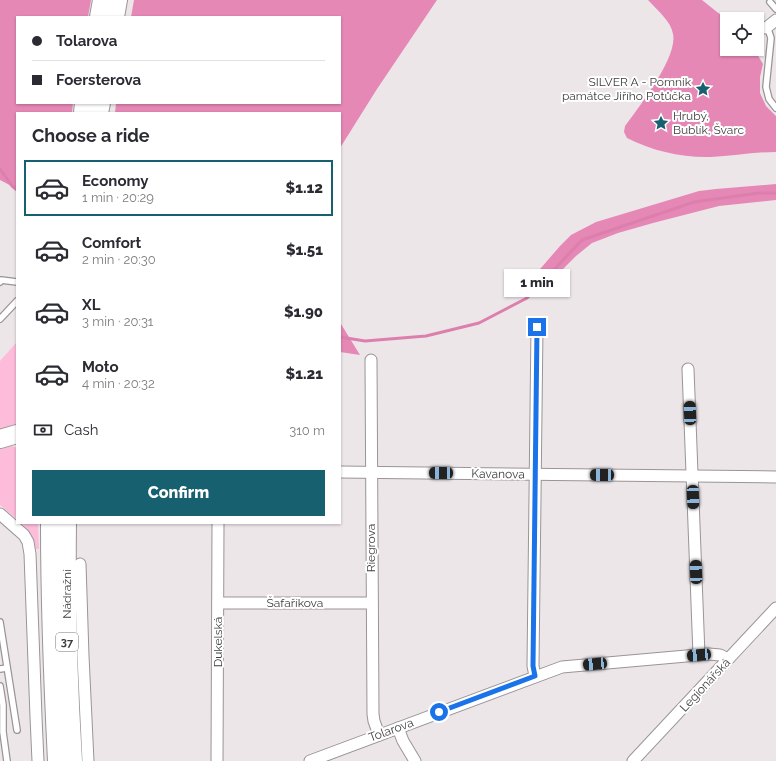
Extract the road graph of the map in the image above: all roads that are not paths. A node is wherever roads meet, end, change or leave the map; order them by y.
1 (102, 0) edge
2 (118, 0) edge
3 (770, 2) dead end
4 (776, 9) edge
5 (99, 16) edge
6 (115, 16) edge
7 (776, 20) edge
8 (766, 28) joint
9 (776, 108) edge
10 (0, 282) edge
11 (16, 282) edge
12 (16, 302) edge
13 (0, 319) edge
14 (537, 327) dead end
15 (371, 360) dead end
16 (688, 369) dead end
17 (16, 434) edge
18 (0, 440) edge
19 (16, 442) edge
20 (341, 472) edge
21 (371, 473) junction
22 (535, 474) junction
23 (692, 476) junction
24 (776, 477) edge
25 (0, 514) edge
26 (50, 524) edge
27 (67, 524) edge
28 (218, 524) edge
29 (80, 564) dead end
30 (218, 603) junction
31 (372, 603) junction
32 (776, 608) edge
33 (0, 622) edge
34 (699, 655) junction
35 (728, 659) junction
36 (7, 668) junction
37 (0, 669) edge
38 (535, 676) junction
39 (0, 686) edge
40 (398, 728) junction
41 (17, 730) dead end
42 (379, 735) junction
43 (7, 761) edge
44 (38, 761) edge
45 (57, 761) edge
46 (73, 761) edge
47 (88, 761) edge
48 (218, 761) edge
49 (310, 761) edge
50 (415, 761) edge
51 (633, 761) edge

1 - 5 main road
2 - 6 main road
3 - 4 lane
7 - 8 street
8 - 9 lane
10 - 11 lane
12 - 13 lane
14 - 22 street
15 - 21 street, Riegrova
16 - 23 street
17 - 18 main road
18 - 19 main road
20 - 21 street, Kavanova
21 - 22 street, Kavanova
21 - 31 street, Riegrova
22 - 23 street, Kavanova
22 - 38 street
23 - 24 street, Kavanova
23 - 34 street
25 - 44 street
26 - 45 main road, Nádražní / 37
27 - 46 main road, Nádražní / 37
28 - 30 street, Dukelská
29 - 47 street
30 - 31 street, Šafaříkova
30 - 48 street, Dukelská
31 - 42 street, Riegrova
32 - 35 street, Legionářská
33 - 36 lane
34 - 35 street, Tolarova
34 - 38 street, Tolarova
35 - 51 street, Legionářská
36 - 37 lane
36 - 41 lane
38 - 40 street, Tolarova
39 - 43 lane
40 - 42 street, Tolarova
40 - 50 street
42 - 49 street, Tolarova

